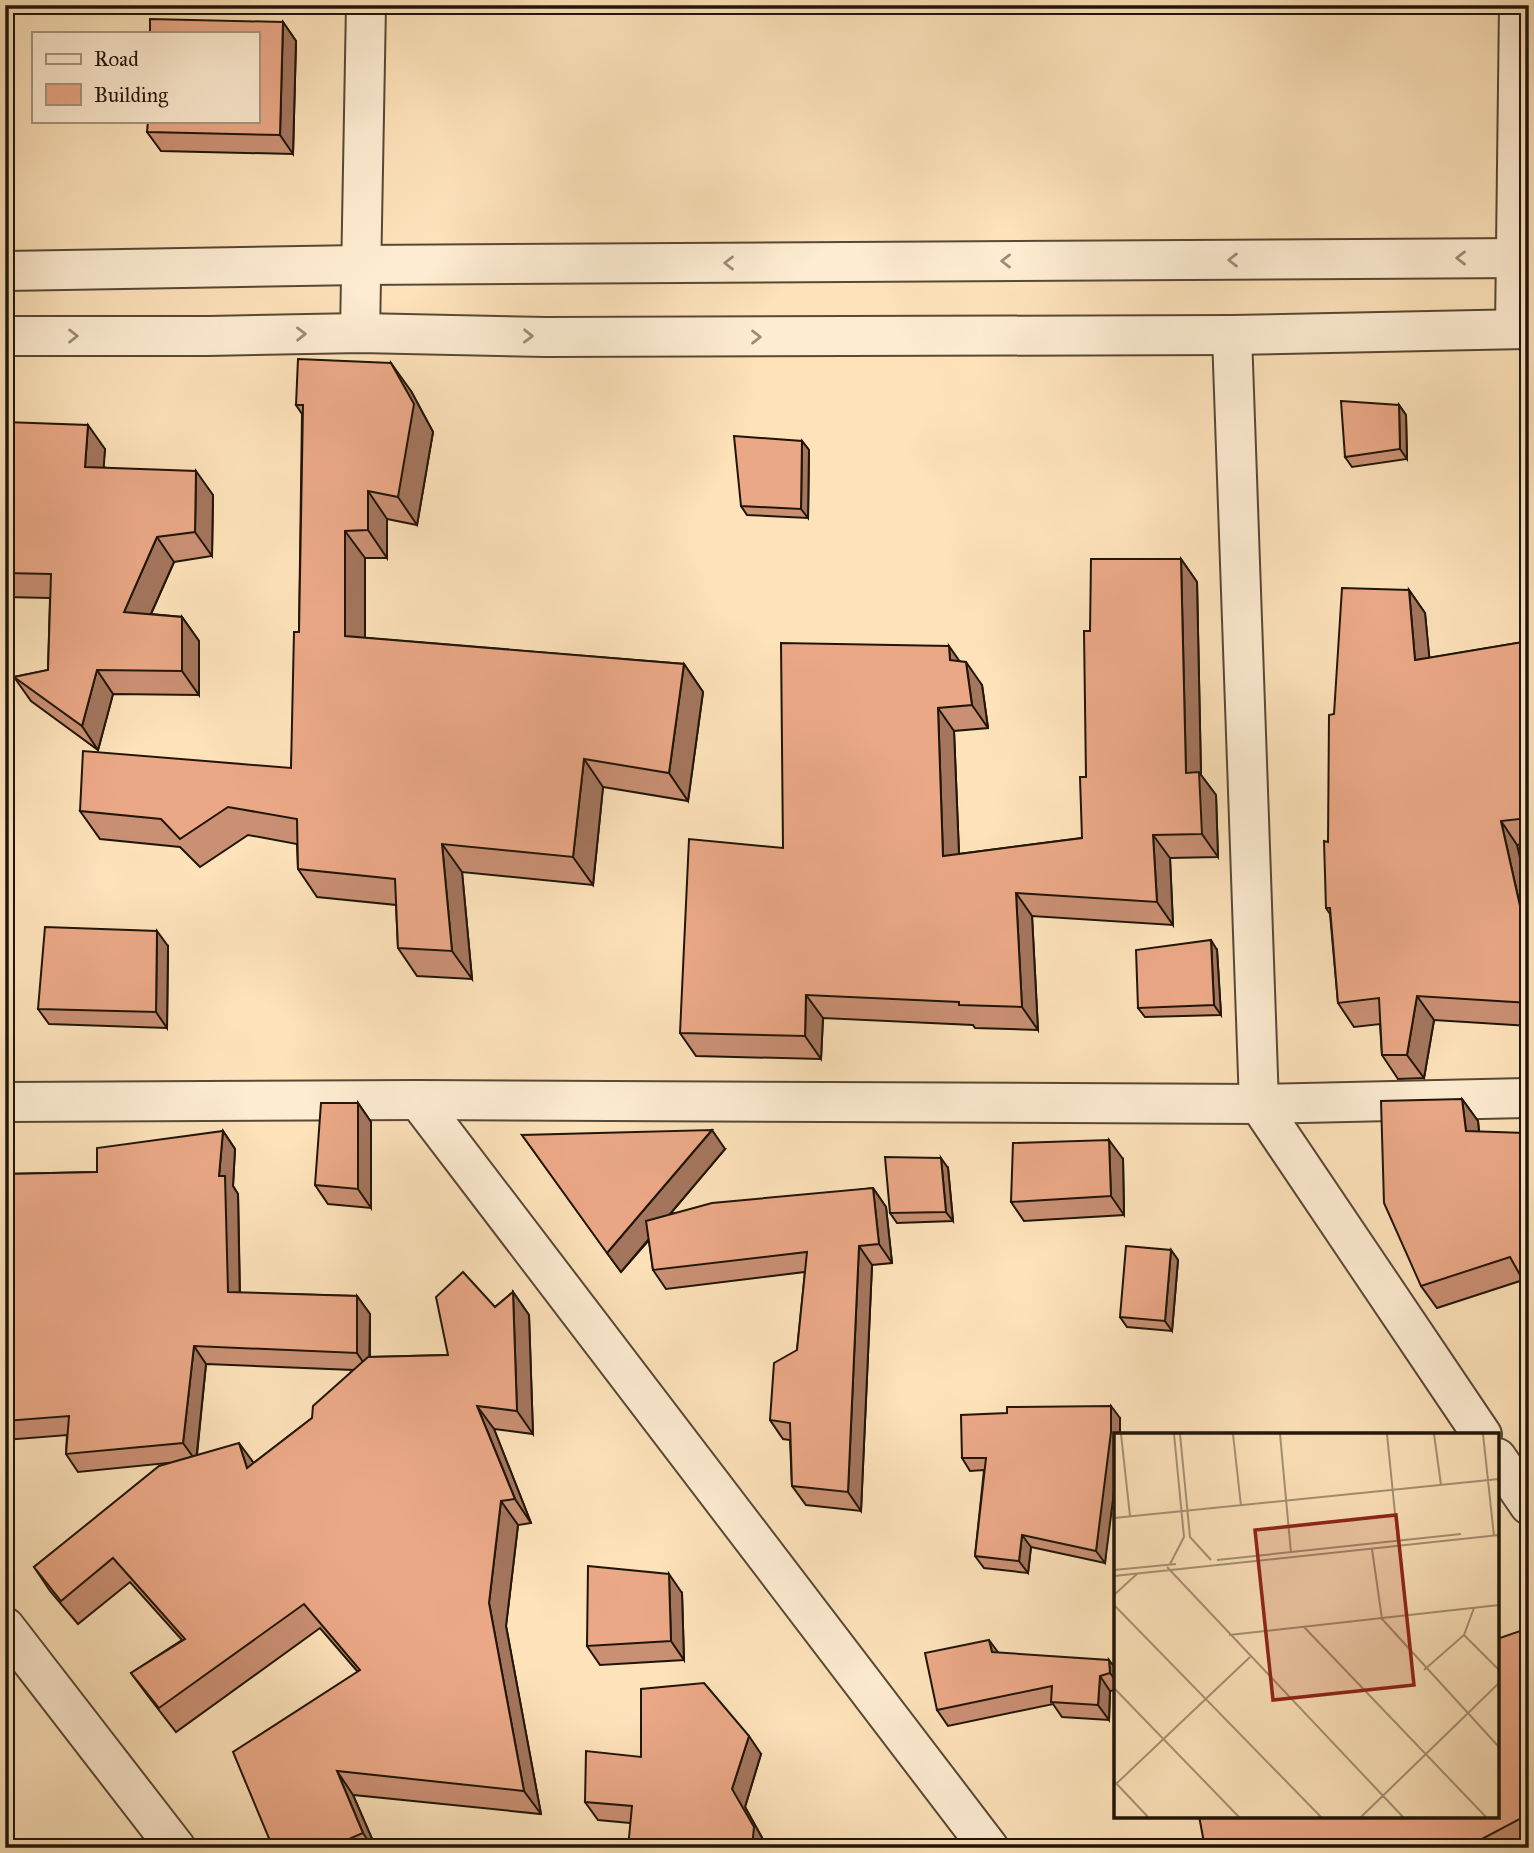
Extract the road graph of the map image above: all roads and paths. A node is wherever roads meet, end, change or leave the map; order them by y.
1 (366, 5) edge
2 (1519, 5) edge
3 (1522, 258) edge
4 (360, 265) junction
5 (5, 271) edge
6 (1522, 329) edge
7 (360, 333) junction
8 (1232, 335) junction
9 (5, 336) edge
10 (1529, 1098) edge
11 (418, 1100) junction
12 (5, 1102) edge
13 (1259, 1104) junction
14 (1481, 1433) edge
15 (1499, 1461) edge
16 (1529, 1505) edge
17 (5, 1627) edge
18 (176, 1848) edge
19 (989, 1848) edge

1 - 4 street
2 - 3 street
3 -> 4 street
3 - 6 street
4 - 5 street
4 - 7 street
6 - 8 street
7 -> 8 street
9 -> 7 street
8 - 13 street
10 - 13 street
11 - 12 street
11 - 13 street
11 - 19 street
13 - 14 street
15 - 16 street
17 - 18 street

